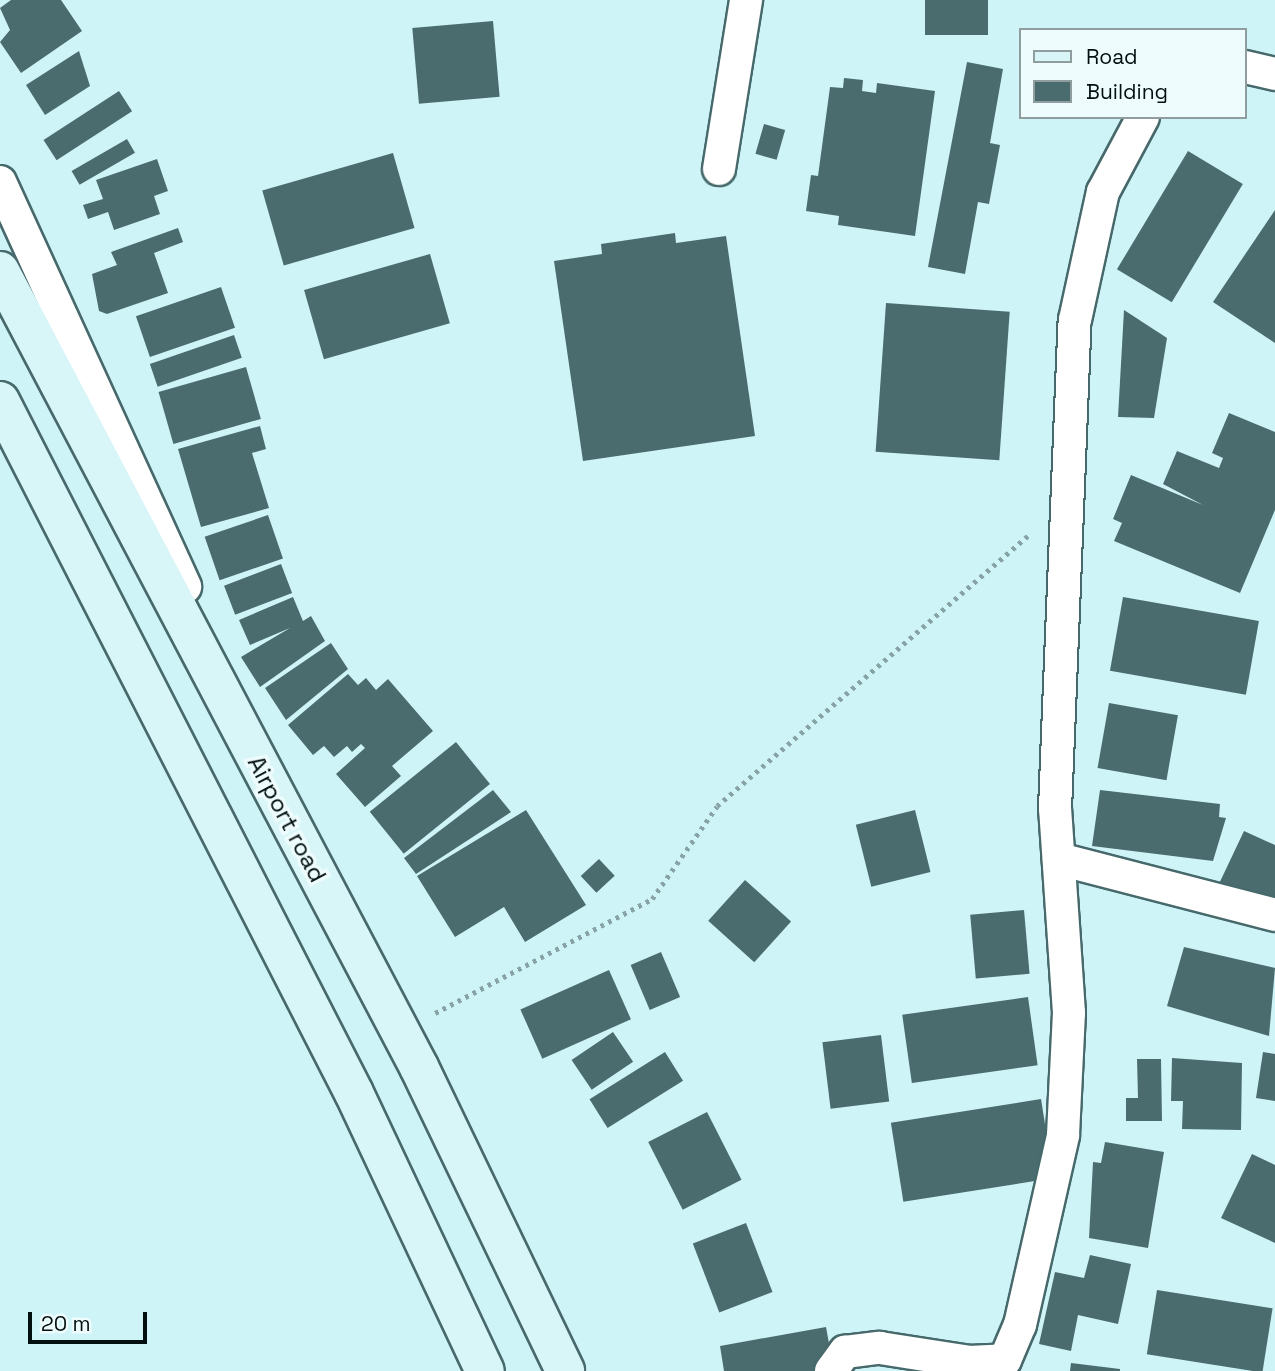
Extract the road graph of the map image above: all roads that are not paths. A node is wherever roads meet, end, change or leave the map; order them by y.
1 (746, 0) edge
2 (1247, 67) edge
3 (1275, 74) edge
4 (1142, 119) edge
5 (719, 169) dead end
6 (0, 182) edge
7 (0, 271) edge
8 (0, 401) edge
9 (126, 512) junction
10 (75, 540) junction
11 (1059, 859) junction
12 (1275, 915) edge
13 (419, 1067) junction
14 (485, 1371) edge
15 (565, 1371) edge
16 (831, 1371) edge

1 - 5 street
2 - 3 street
4 - 11 street
6 - 13 street
7 - 9 main road, Airport road
8 - 10 main road
9 - 10 main road
9 - 13 main road, Airport road
10 - 14 main road
11 - 12 street
11 - 16 street
13 - 15 main road, Airport road

